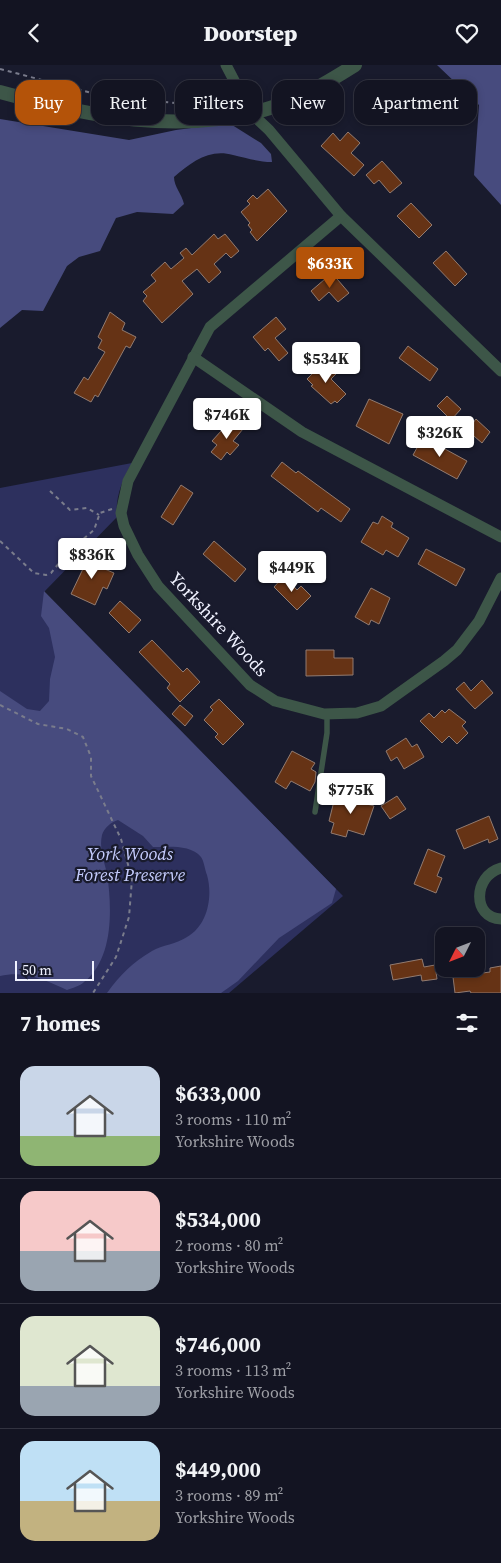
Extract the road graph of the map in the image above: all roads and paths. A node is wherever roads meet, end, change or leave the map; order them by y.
1 (226, 65) edge
2 (355, 65) edge
3 (0, 69) edge
4 (234, 80) edge
5 (0, 92) edge
6 (175, 103) edge
7 (262, 110) edge
8 (175, 122) edge
9 (262, 123) edge
10 (342, 216) junction
11 (193, 357) junction
12 (501, 371) edge
13 (50, 491) dead end
14 (122, 508) junction
15 (99, 515) junction
16 (501, 537) edge
17 (0, 541) edge
18 (501, 578) edge
19 (0, 705) edge
20 (327, 714) junction
21 (315, 812) dead end
22 (501, 868) edge
23 (501, 919) edge
24 (93, 993) edge

1 - 4 street
2 - 7 street
3 - 6 path
5 - 8 street
9 - 10 street
10 - 11 street, Yorkshire Woods
10 - 12 street
11 - 14 street, Yorkshire Woods
11 - 16 street
13 - 15 path
14 - 15 path
14 - 20 street, Yorkshire Woods
15 - 17 path
18 - 20 street, Yorkshire Woods
19 - 24 path
20 - 21 lane
22 - 23 street

